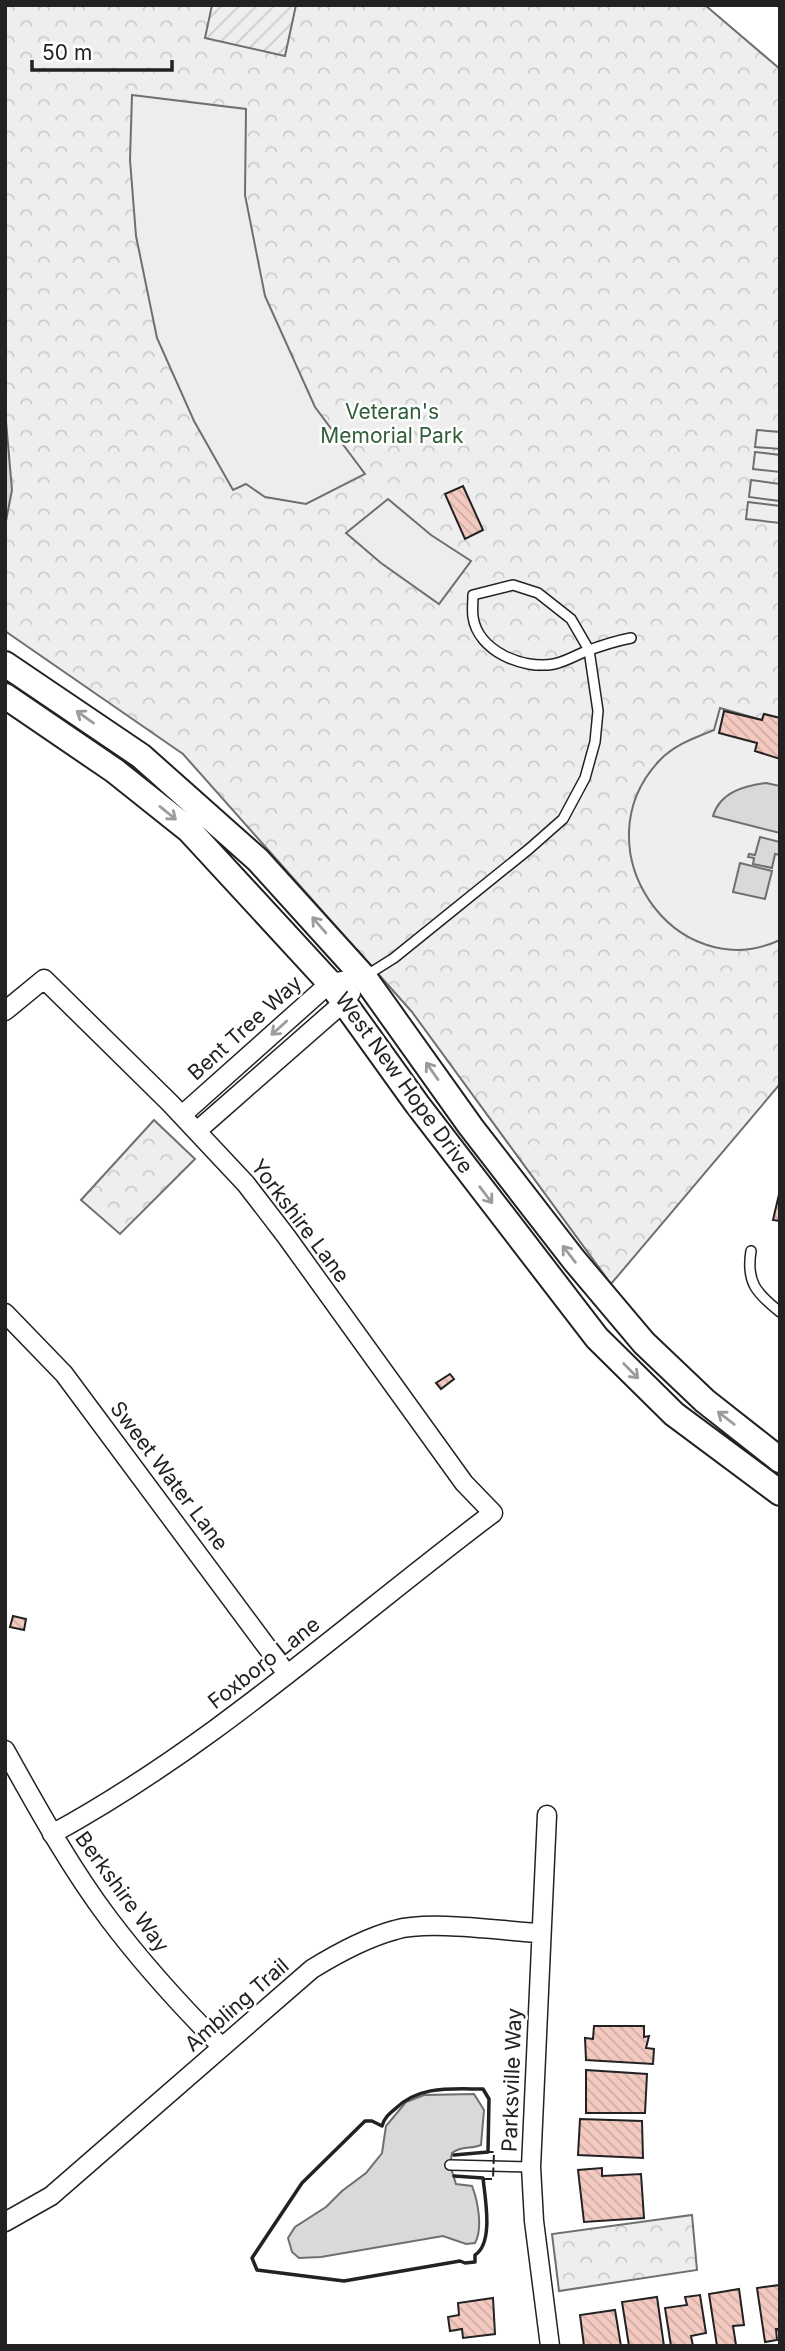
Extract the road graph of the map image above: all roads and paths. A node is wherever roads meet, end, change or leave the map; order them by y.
1 (631, 638) dead end
2 (589, 650) junction
3 (5, 664) edge
4 (5, 696) edge
5 (364, 977) junction
6 (337, 992) junction
7 (5, 1011) edge
8 (182, 1115) junction
9 (198, 1130) junction
10 (751, 1251) dead end
11 (780, 1312) edge
12 (5, 1314) edge
13 (780, 1460) edge
14 (780, 1493) edge
15 (493, 1513) joint
16 (287, 1674) junction
17 (5, 1750) edge
18 (547, 1815) dead end
19 (52, 1834) junction
20 (540, 1933) junction
21 (222, 2047) junction
22 (450, 2165) dead end
23 (531, 2167) junction
24 (5, 2222) edge
25 (550, 2346) edge

1 - 2 lane
2 - 2 lane
2 - 5 lane
5 -> 3 main road, West New Hope Drive
4 -> 6 main road, West New Hope Drive
5 - 6 street, Bent Tree Way
13 -> 5 main road, West New Hope Drive
6 -> 8 street, Bent Tree Way
6 - 9 street
6 -> 14 main road, West New Hope Drive
7 - 8 street, Yorkshire Lane
8 - 9 street, Yorkshire Lane
9 - 15 street, Yorkshire Lane
10 - 11 lane
12 - 16 street, Sweet Water Lane
15 - 16 street, Foxboro Lane
16 - 19 street, Foxboro Lane
17 - 19 street, Berkshire Way
18 - 20 street, Parksville Way
19 - 21 street, Berkshire Way
20 - 21 street, Ambling Trail
20 - 23 street, Parksville Way
21 - 24 street, Ambling Trail
22 - 23 lane
23 - 25 street, Parksville Way

